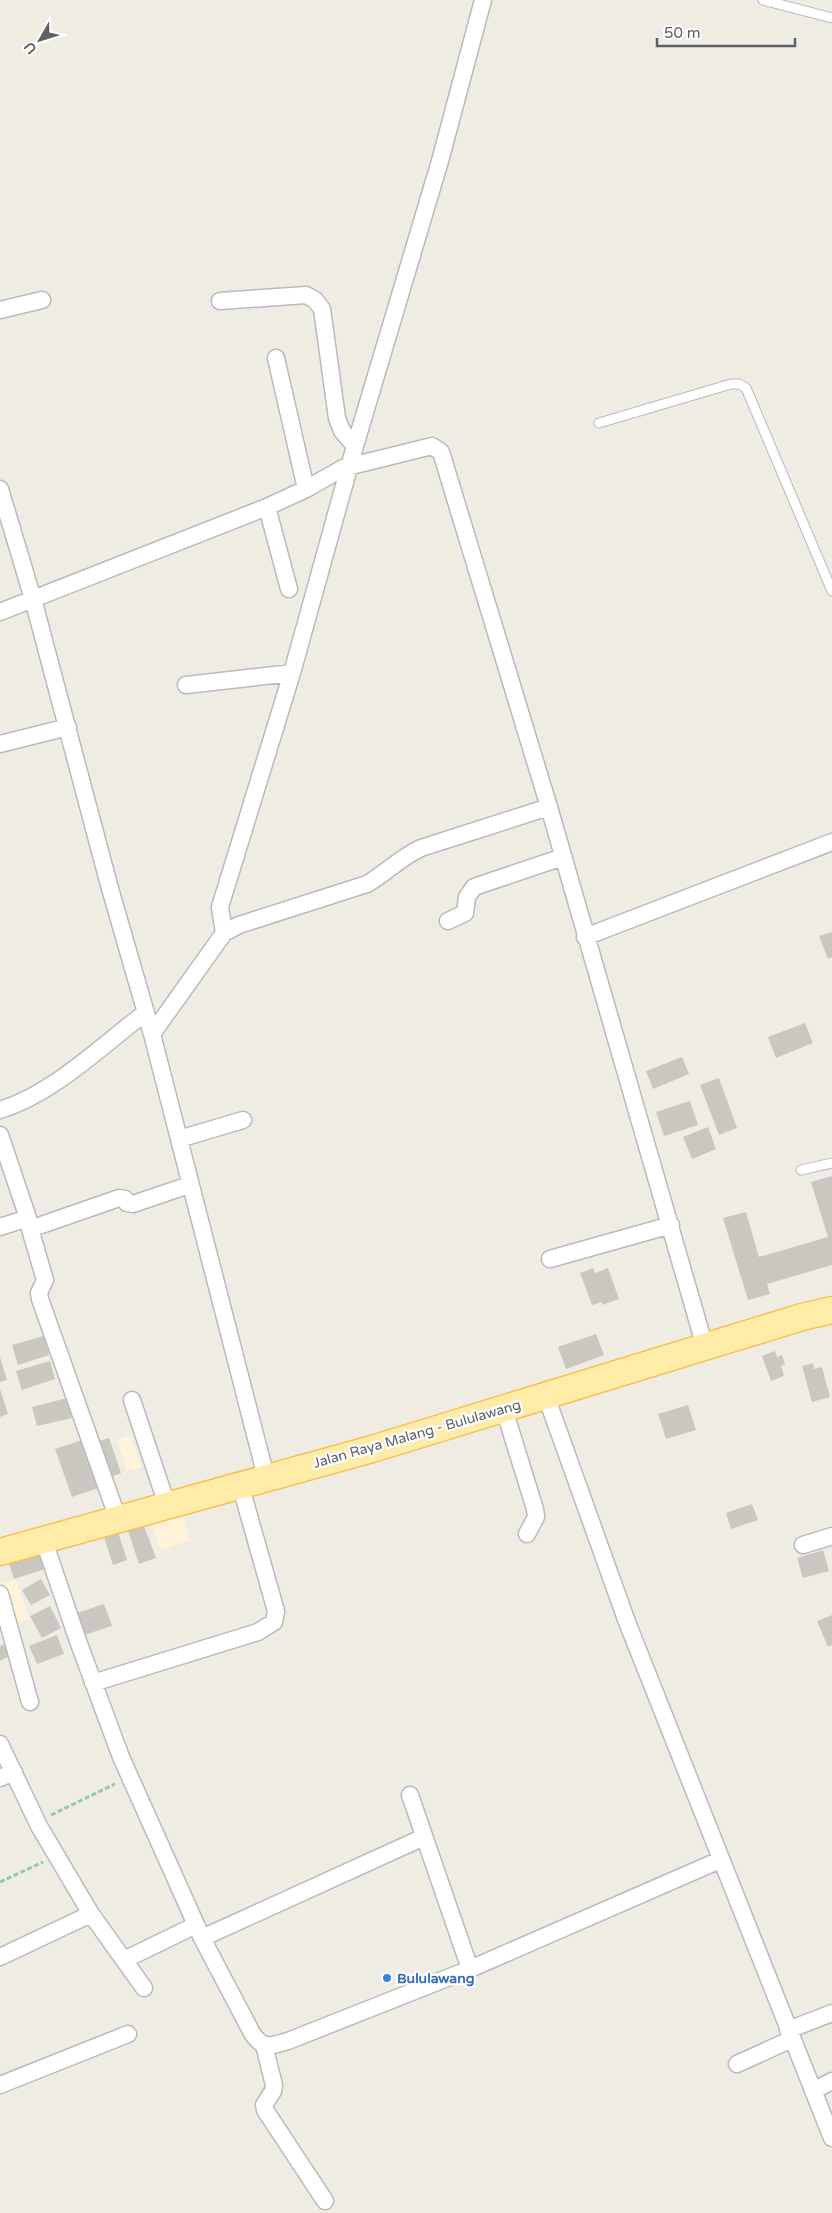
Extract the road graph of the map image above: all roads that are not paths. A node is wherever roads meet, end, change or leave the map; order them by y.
1 (483, 0) edge
2 (763, 0) edge
3 (832, 18) edge
4 (42, 300) dead end
5 (220, 301) dead end
6 (0, 310) edge
7 (276, 358) dead end
8 (599, 423) dead end
9 (355, 446) junction
10 (348, 466) junction
11 (0, 489) edge
12 (306, 489) junction
13 (267, 507) junction
14 (289, 589) dead end
15 (832, 591) edge
16 (33, 599) junction
17 (0, 612) edge
18 (292, 673) junction
19 (186, 685) dead end
20 (68, 727) junction
21 (0, 744) edge
22 (548, 806) junction
23 (832, 842) edge
24 (563, 857) junction
25 (448, 921) dead end
26 (224, 933) junction
27 (585, 937) junction
28 (145, 1013) junction
29 (152, 1034) junction
30 (0, 1110) edge
31 (243, 1120) dead end
32 (0, 1135) edge
33 (179, 1139) junction
34 (832, 1163) edge
35 (801, 1170) dead end
36 (189, 1185) junction
37 (29, 1223) junction
38 (671, 1225) junction
39 (0, 1227) edge
40 (550, 1259) dead end
41 (832, 1310) edge
42 (705, 1347) junction
43 (546, 1396) junction
44 (132, 1400) dead end
45 (504, 1409) junction
46 (266, 1477) junction
47 (240, 1484) junction
48 (167, 1505) junction
49 (118, 1519) junction
50 (527, 1534) dead end
51 (832, 1536) edge
52 (44, 1541) junction
53 (803, 1545) dead end
54 (0, 1552) edge
55 (0, 1594) edge
56 (94, 1683) junction
57 (30, 1702) dead end
58 (0, 1744) edge
59 (7, 1775) edge
60 (410, 1796) dead end
61 (424, 1837) junction
62 (720, 1860) junction
63 (91, 1914) junction
64 (199, 1932) junction
65 (0, 1957) edge
66 (124, 1960) junction
67 (470, 1969) junction
68 (144, 1988) dead end
69 (832, 2013) edge
70 (128, 2034) dead end
71 (790, 2034) junction
72 (264, 2046) junction
73 (737, 2064) dead end
74 (832, 2081) edge
75 (0, 2085) edge
76 (813, 2091) junction
77 (832, 2138) edge
78 (325, 2202) dead end

1 - 9 street
2 - 3 lane
4 - 6 street
5 - 9 street
7 - 12 street
8 - 15 lane
9 - 10 street
10 - 12 street
10 - 18 street
10 - 22 street
11 - 16 street
12 - 13 street
13 - 14 street
13 - 16 street
16 - 17 street
16 - 20 street
18 - 19 street
18 - 26 street
20 - 21 street
20 - 28 street
22 - 24 street
22 - 26 street
23 - 27 street
24 - 25 street
24 - 27 street
26 - 29 street
27 - 38 street
28 - 29 street
28 - 30 street
29 - 33 street
31 - 33 street
32 - 37 street
33 - 36 street
34 - 35 lane
36 - 37 street
36 - 46 street
37 - 39 street
37 - 49 street
38 - 40 street
38 - 42 street
41 - 42 main road, Jalan Raya Malang - Bululawang
42 - 43 main road, Jalan Raya Malang - Bululawang
43 - 45 main road, Jalan Raya Malang - Bululawang
43 - 62 street
44 - 48 street
45 - 46 main road, Jalan Raya Malang - Bululawang
45 - 50 street
46 - 47 main road, Jalan Raya Malang - Bululawang
47 - 48 main road, Jalan Raya Malang - Bululawang
47 - 56 street
48 - 49 main road, Jalan Raya Malang - Bululawang
49 - 52 main road, Jalan Raya Malang - Bululawang
51 - 53 street
52 - 54 main road, Jalan Raya Malang - Bululawang
52 - 56 street
55 - 57 street
56 - 64 street
58 - 59 street
59 - 63 street
60 - 61 street
61 - 64 street
61 - 67 street
62 - 67 street
62 - 71 street
63 - 65 street
63 - 66 street
64 - 66 street
64 - 72 street
66 - 68 street
67 - 72 street
69 - 71 street
70 - 75 street
71 - 73 street
71 - 76 street
72 - 78 street
74 - 76 street
76 - 77 street

